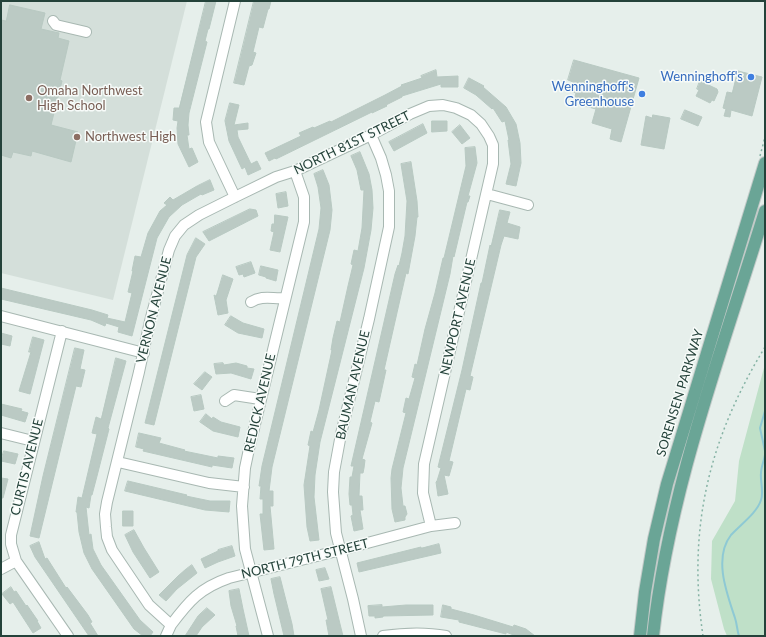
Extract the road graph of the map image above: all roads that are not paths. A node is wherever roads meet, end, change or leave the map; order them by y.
1 (235, 1) edge
2 (53, 21) dead end
3 (86, 32) dead end
4 (471, 115) joint
5 (371, 135) junction
6 (765, 163) edge
7 (295, 171) junction
8 (487, 194) junction
9 (235, 197) junction
10 (528, 205) dead end
11 (765, 211) edge
12 (285, 298) junction
13 (251, 302) dead end
14 (1, 316) edge
15 (62, 332) junction
16 (144, 353) junction
17 (260, 399) junction
18 (225, 401) dead end
19 (1, 433) edge
20 (33, 441) junction
21 (118, 462) junction
22 (244, 487) junction
23 (455, 523) dead end
24 (431, 526) junction
25 (341, 550) junction
26 (16, 561) junction
27 (1, 568) edge
28 (251, 573) junction
29 (171, 625) junction
30 (68, 636) edge
31 (166, 636) edge
32 (268, 636) edge
33 (360, 636) edge
34 (383, 636) edge
35 (446, 636) edge
36 (640, 636) edge
37 (653, 636) edge

1 - 9 street
2 - 3 street
4 - 5 street, NORTH 81ST STREET
4 - 8 street, NEWPORT AVENUE
5 - 7 street, NORTH 81ST STREET
5 - 25 street, BAUMAN AVENUE
6 - 36 main road, SORENSEN PARKWAY
7 - 9 street, NORTH 81ST STREET
7 - 12 street, REDICK AVENUE
8 - 10 street
8 - 24 street, NEWPORT AVENUE
9 - 16 street, VERNON AVENUE
11 - 37 main road, SORENSEN PARKWAY
12 - 13 street
12 - 17 street, REDICK AVENUE
14 - 15 street
15 - 16 street
15 - 20 street, CURTIS AVENUE
16 - 21 street, VERNON AVENUE
17 - 18 street
17 - 22 street, REDICK AVENUE
19 - 20 street
20 - 26 street, CURTIS AVENUE
21 - 22 street
21 - 29 street, VERNON AVENUE
22 - 28 street, REDICK AVENUE
23 - 24 street, NORTH 79TH STREET
24 - 25 street, NORTH 79TH STREET
25 - 28 street, NORTH 79TH STREET
25 - 33 street, BAUMAN AVENUE
26 - 27 street
26 - 30 street, CURTIS AVENUE
28 - 29 street, NORTH 79TH STREET
28 - 32 street, REDICK AVENUE
29 - 31 street
34 - 35 street

